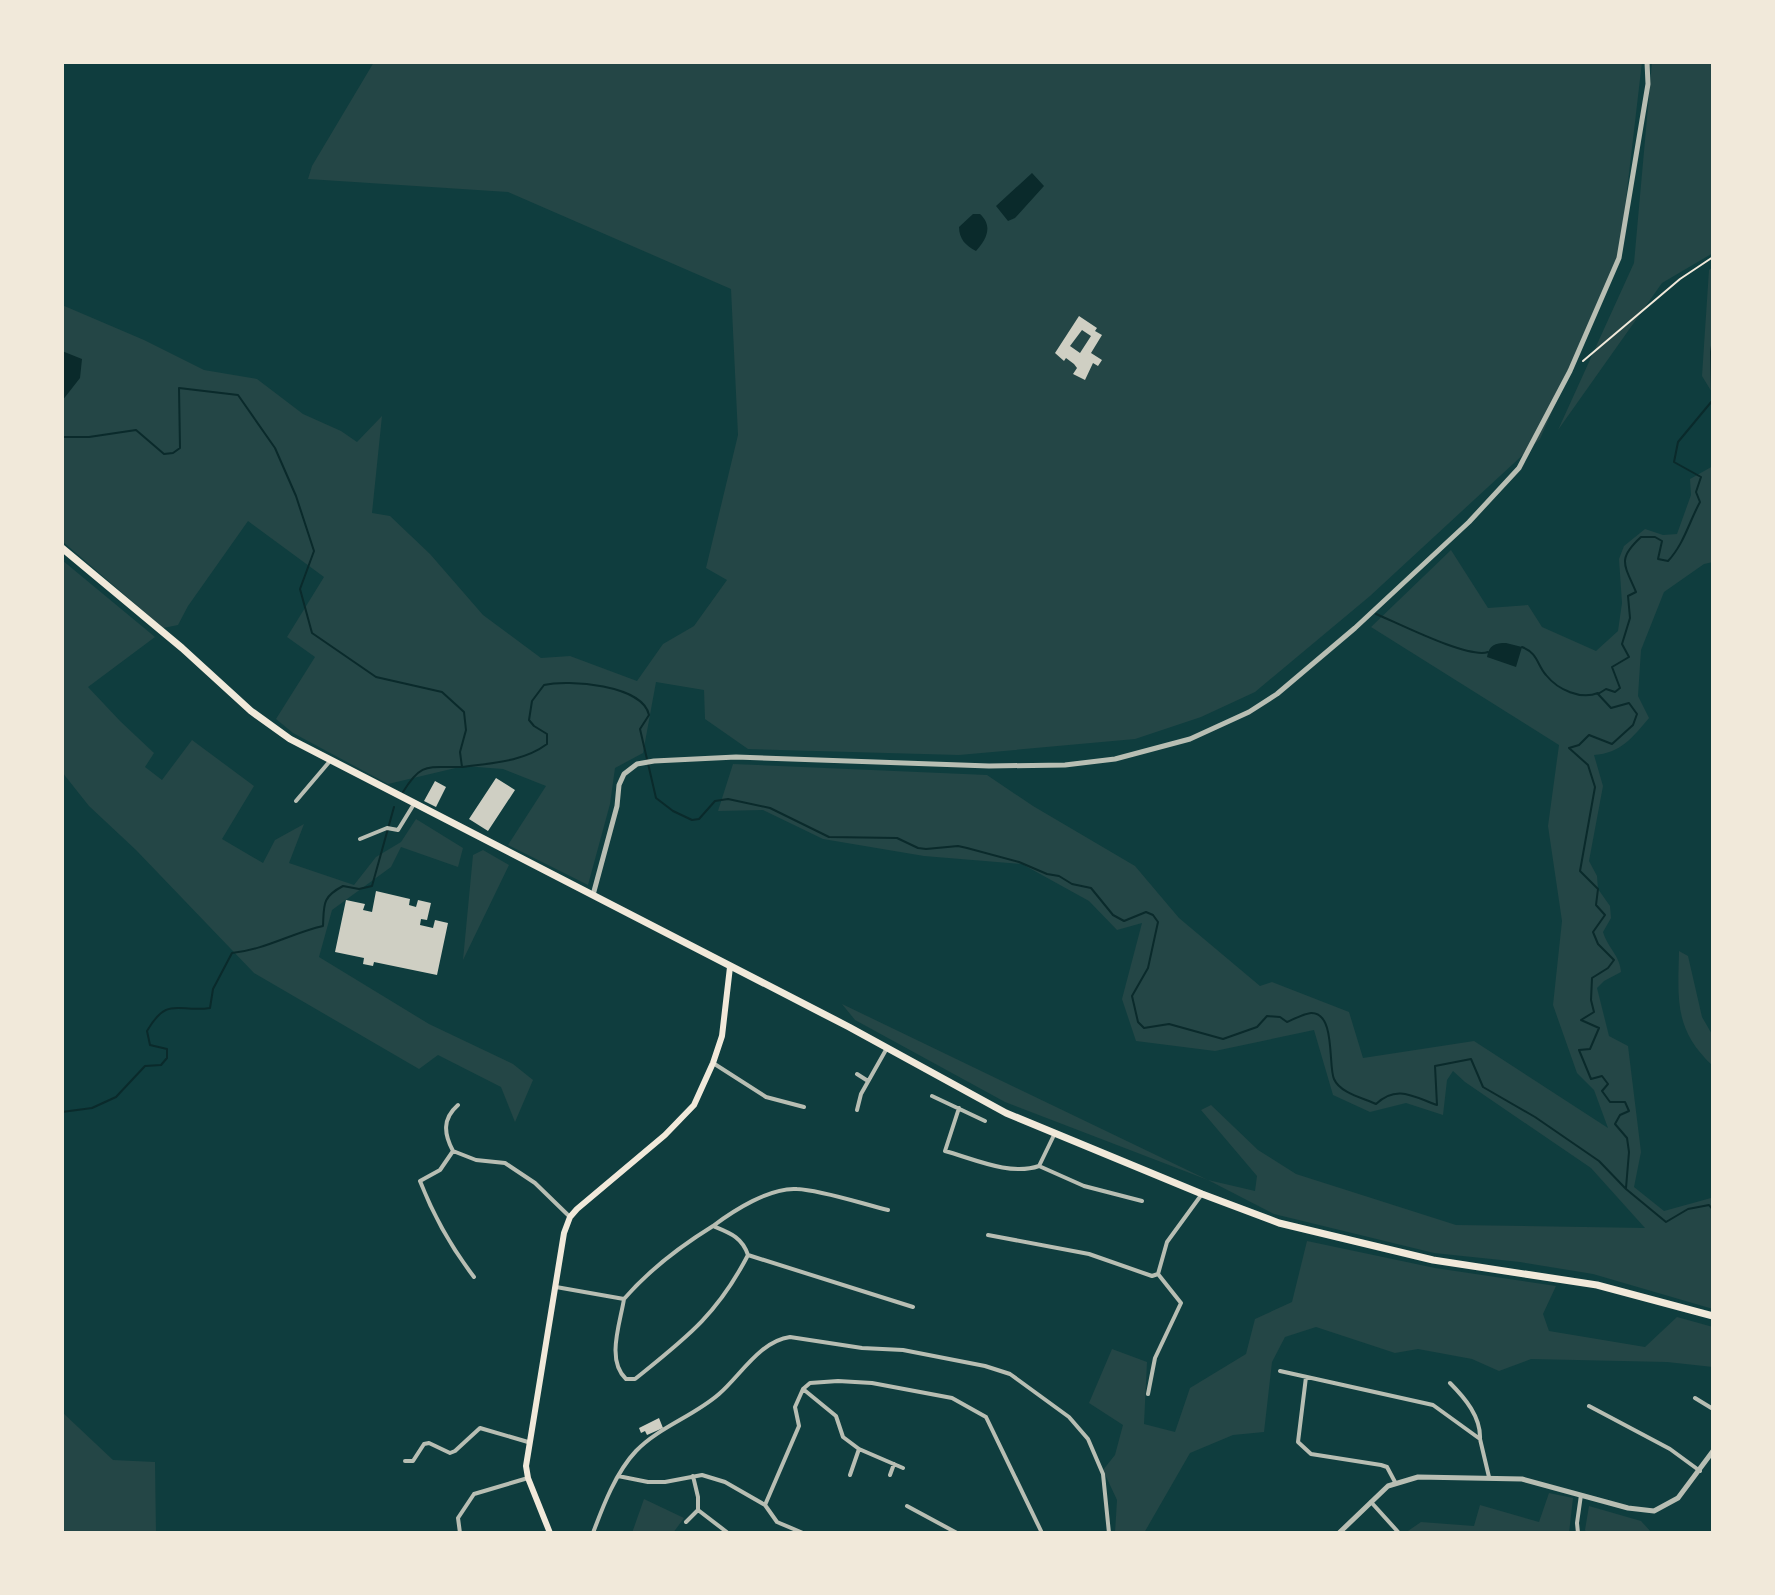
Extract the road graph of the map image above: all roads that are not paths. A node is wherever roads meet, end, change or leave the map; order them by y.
1 (1647, 62) edge
2 (62, 548) edge
3 (330, 761) junction
4 (296, 801) dead end
5 (414, 804) junction
6 (360, 839) dead end
7 (593, 895) junction
8 (730, 967) junction
9 (887, 1048) junction
10 (713, 1063) junction
11 (857, 1074) dead end
12 (868, 1081) junction
13 (932, 1096) dead end
14 (458, 1105) dead end
15 (804, 1107) dead end
16 (959, 1108) junction
17 (857, 1110) dead end
18 (985, 1121) dead end
19 (1055, 1133) junction
20 (453, 1151) junction
21 (1039, 1166) junction
22 (1202, 1194) junction
23 (1142, 1201) dead end
24 (888, 1210) dead end
25 (570, 1217) junction
26 (713, 1226) junction
27 (988, 1235) dead end
28 (748, 1255) junction
29 (1158, 1274) junction
30 (474, 1277) dead end
31 (556, 1287) junction
32 (624, 1299) junction
33 (913, 1307) dead end
34 (1713, 1316) edge
35 (1280, 1371) dead end
36 (1306, 1377) junction
37 (1450, 1383) dead end
38 (803, 1389) junction
39 (1148, 1394) dead end
40 (1695, 1398) dead end
41 (1589, 1406) dead end
42 (1713, 1409) edge
43 (1480, 1439) junction
44 (528, 1442) junction
45 (859, 1449) junction
46 (1713, 1451) edge
47 (405, 1461) dead end
48 (894, 1464) junction
49 (903, 1468) dead end
50 (1700, 1471) junction
51 (850, 1475) dead end
52 (890, 1475) dead end
53 (618, 1476) junction
54 (693, 1476) junction
55 (1489, 1477) junction
56 (528, 1478) junction
57 (1395, 1482) junction
58 (1581, 1495) junction
59 (1371, 1502) junction
60 (765, 1505) junction
61 (907, 1506) dead end
62 (698, 1510) junction
63 (686, 1522) dead end
64 (460, 1533) edge
65 (550, 1533) edge
66 (593, 1533) edge
67 (728, 1533) edge
68 (803, 1533) edge
69 (957, 1533) edge
70 (1042, 1533) edge
71 (1109, 1533) edge
72 (1339, 1533) edge
73 (1399, 1533) edge
74 (1578, 1533) edge

1 - 7 street
2 - 3 highway
3 - 4 street
3 - 5 highway
5 - 6 street
5 - 7 highway
7 - 8 highway
8 - 9 highway
8 - 10 main road
9 - 12 street
9 - 19 highway
10 - 15 street
10 - 25 main road
11 - 12 street
12 - 17 street
13 - 16 street
14 - 20 street
16 - 18 street
16 - 21 street
19 - 21 street
19 - 22 highway
20 - 25 street
20 - 30 street
21 - 23 street
22 - 29 street
22 - 34 highway
24 - 26 street
25 - 31 main road
26 - 28 street
26 - 32 street
27 - 29 street
28 - 32 street
28 - 33 street
29 - 39 street
31 - 32 street
31 - 44 main road
35 - 36 street
36 - 43 street
36 - 57 street
37 - 43 street
38 - 45 street
38 - 60 street
38 - 70 street
40 - 42 street
41 - 50 street
43 - 55 street
44 - 47 street
44 - 56 main road
45 - 48 street
45 - 51 street
46 - 50 street
48 - 49 street
48 - 52 street
50 - 58 street
53 - 54 street
53 - 66 street
53 - 71 street
54 - 60 street
54 - 62 street
55 - 57 street
55 - 58 street
56 - 64 street
56 - 65 main road
57 - 59 street
58 - 74 street
59 - 72 street
59 - 73 street
60 - 68 street
61 - 69 street
62 - 63 street
62 - 67 street

